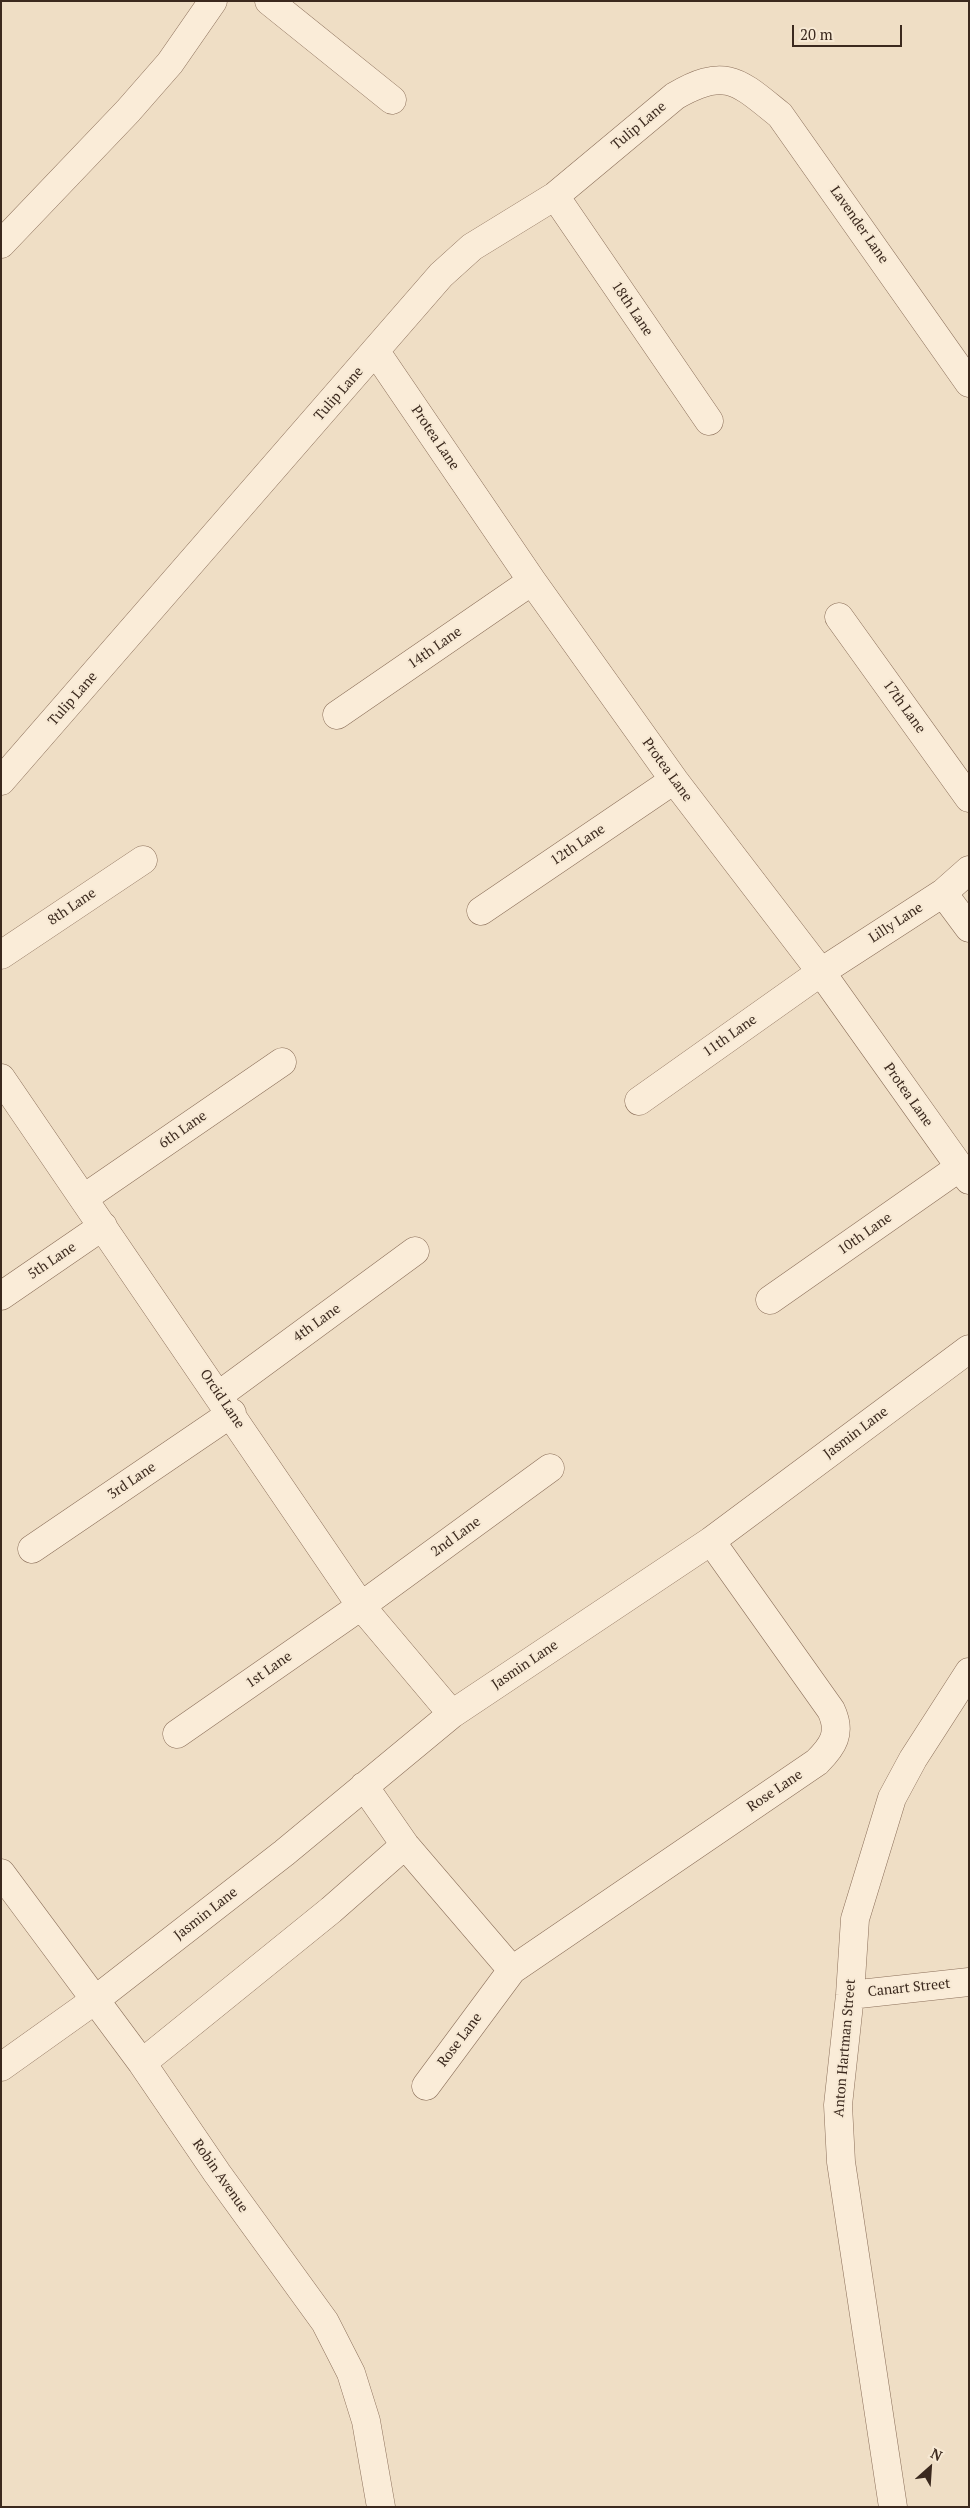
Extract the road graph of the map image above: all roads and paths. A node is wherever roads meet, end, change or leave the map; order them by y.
1 (213, 1) edge
2 (269, 1) edge
3 (733, 82) joint
4 (392, 100) dead end
5 (555, 196) junction
6 (1, 244) edge
7 (376, 352) junction
8 (969, 383) edge
9 (708, 421) dead end
10 (532, 581) junction
11 (839, 617) dead end
12 (337, 715) dead end
13 (674, 780) junction
14 (1, 781) edge
15 (969, 798) edge
16 (143, 860) dead end
17 (969, 870) edge
18 (943, 893) junction
19 (482, 910) dead end
20 (969, 928) edge
21 (1, 955) edge
22 (821, 972) junction
23 (282, 1062) dead end
24 (1, 1078) edge
25 (639, 1101) dead end
26 (964, 1174) edge
27 (84, 1198) junction
28 (103, 1226) junction
29 (415, 1252) dead end
30 (1, 1296) edge
31 (770, 1300) dead end
32 (969, 1349) edge
33 (225, 1404) junction
34 (550, 1468) dead end
35 (711, 1541) junction
36 (32, 1549) dead end
37 (361, 1606) junction
38 (969, 1672) edge
39 (452, 1714) junction
40 (177, 1734) dead end
41 (364, 1786) junction
42 (405, 1845) junction
43 (1, 1872) edge
44 (512, 1970) junction
45 (969, 1982) edge
46 (850, 1995) junction
47 (95, 2000) junction
48 (142, 2063) junction
49 (1, 2067) edge
50 (426, 2086) dead end
51 (381, 2507) edge
52 (893, 2507) edge

1 - 6 street
2 - 4 street
3 - 5 street, Tulip Lane
3 - 8 street, Lavender Lane
5 - 7 street, Tulip Lane
5 - 9 street, 18th Lane
7 - 10 street, Protea Lane
7 - 14 street, Tulip Lane
10 - 12 street, 14th Lane
10 - 13 street, Protea Lane
11 - 15 street, 17th Lane
13 - 19 street, 12th Lane
13 - 22 street, Protea Lane
16 - 21 street, 8th Lane
17 - 18 street, Lilly Lane
18 - 20 street
18 - 22 street, Lilly Lane
22 - 25 street, 11th Lane
22 - 26 street, Protea Lane
23 - 27 street, 6th Lane
24 - 27 street, Orcid Lane
26 - 31 street, 10th Lane
27 - 28 street, Orcid Lane
28 - 30 street, 5th Lane
28 - 33 street, Orcid Lane
29 - 33 street, 4th Lane
32 - 35 street, Jasmin Lane
33 - 36 street, 3rd Lane
33 - 37 street, Orcid Lane
34 - 37 street, 2nd Lane
35 - 39 street, Jasmin Lane
35 - 44 street, Rose Lane
37 - 39 street, Orcid Lane
37 - 40 street, 1st Lane
38 - 46 street, Anton Hartman Street
39 - 41 street, Jasmin Lane
41 - 42 street
41 - 47 street, Jasmin Lane
42 - 44 street
42 - 48 street
43 - 47 street, Robin Avenue
44 - 50 street, Rose Lane
45 - 46 street, Canart Street
46 - 52 street, Anton Hartman Street
47 - 48 street, Robin Avenue
47 - 49 street, Jasmin Lane
48 - 51 street, Robin Avenue

